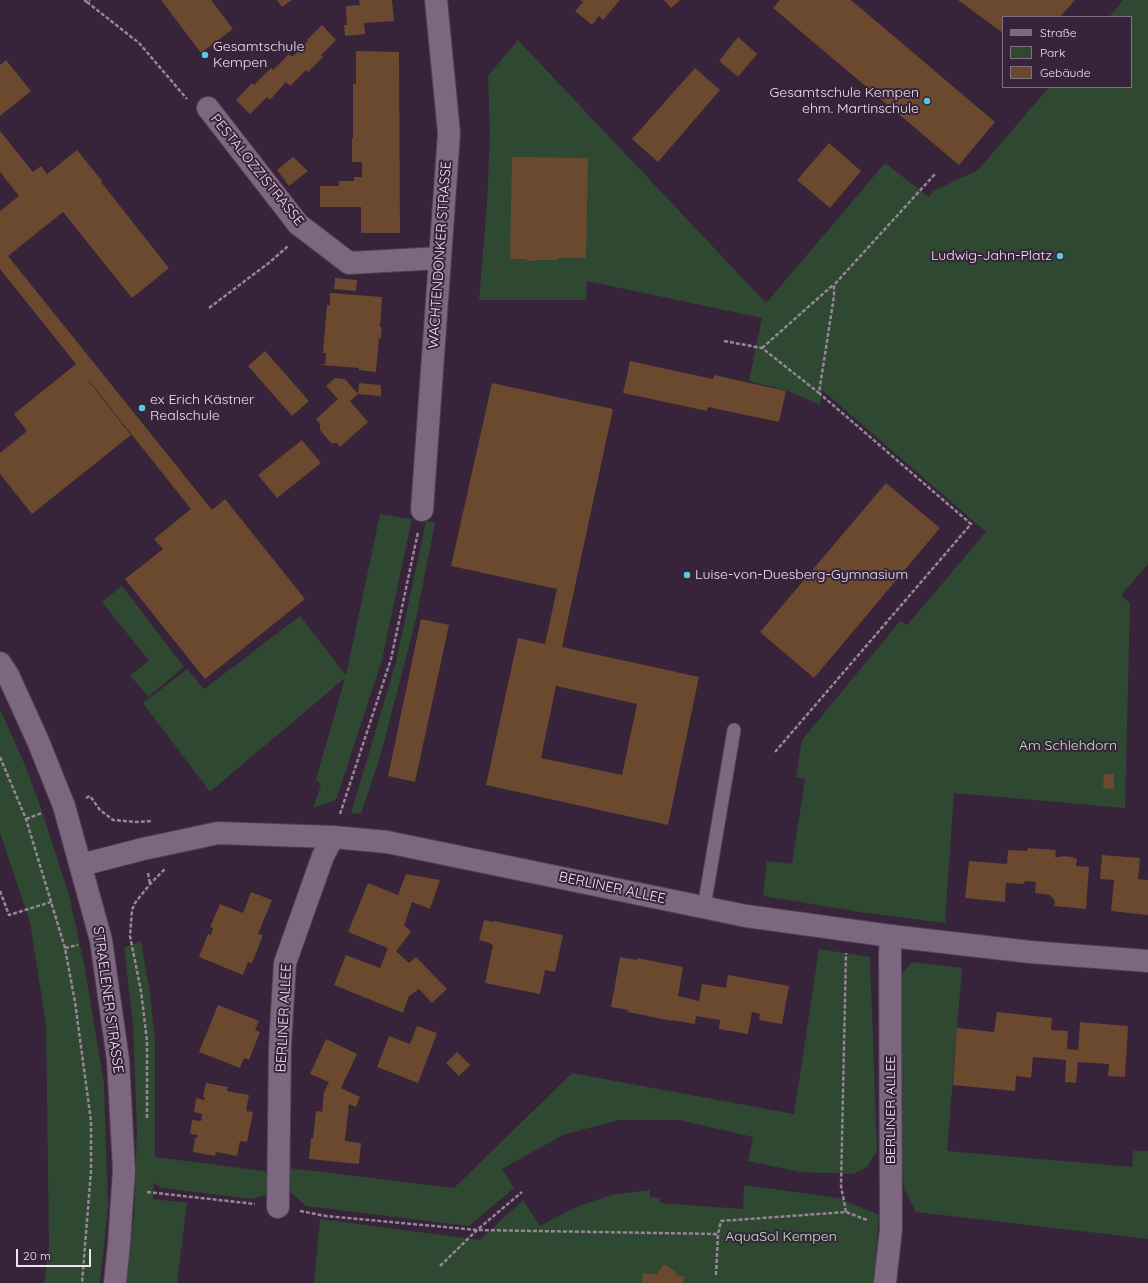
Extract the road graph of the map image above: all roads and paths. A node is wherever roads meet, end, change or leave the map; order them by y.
1 (84, 0) edge
2 (436, 0) edge
3 (89, 1) edge
4 (198, 105) joint
5 (935, 174) dead end
6 (290, 244) dead end
7 (440, 258) junction
8 (834, 285) junction
9 (209, 308) dead end
10 (724, 341) dead end
11 (762, 348) junction
12 (819, 393) junction
13 (422, 510) joint
14 (0, 663) edge
15 (734, 730) dead end
16 (775, 752) dead end
17 (0, 757) edge
18 (340, 816) dead end
19 (333, 837) junction
20 (81, 865) junction
21 (150, 884) dead end
22 (0, 891) edge
23 (51, 902) junction
24 (704, 907) junction
25 (130, 936) dead end
26 (891, 936) junction
27 (846, 948) dead end
28 (1148, 961) edge
29 (146, 1192) dead end
30 (522, 1192) dead end
31 (278, 1207) junction
32 (846, 1212) junction
33 (891, 1229) junction
34 (477, 1230) junction
35 (718, 1234) junction
36 (440, 1266) dead end
37 (716, 1275) dead end
38 (82, 1283) edge
39 (114, 1283) edge
40 (885, 1283) edge

1 - 3 path
2 - 7 street, WACHTENDONKER STRASSE
3 - 4 path
4 - 7 street, PESTALOZZISTRASSE
5 - 8 path
6 - 9 path
7 - 13 street, WACHTENDONKER STRASSE
8 - 11 path
8 - 12 path
10 - 11 path
11 - 12 path
12 - 16 path
13 - 18 path
14 - 20 street, STRAELENER STRASSE
15 - 24 lane
17 - 23 path
19 - 20 street, BERLINER ALLEE
19 - 24 street, BERLINER ALLEE
19 - 31 street, BERLINER ALLEE
20 - 39 street, STRAELENER STRASSE
21 - 25 path
22 - 23 path
23 - 38 path
24 - 26 street, BERLINER ALLEE
26 - 28 street, BERLINER ALLEE
26 - 33 street, BERLINER ALLEE
27 - 32 path
29 - 31 path
30 - 34 path
31 - 34 path
32 - 33 path
32 - 35 path
33 - 40 street, BERLINER ALLEE
34 - 35 path
34 - 36 path
35 - 37 path

